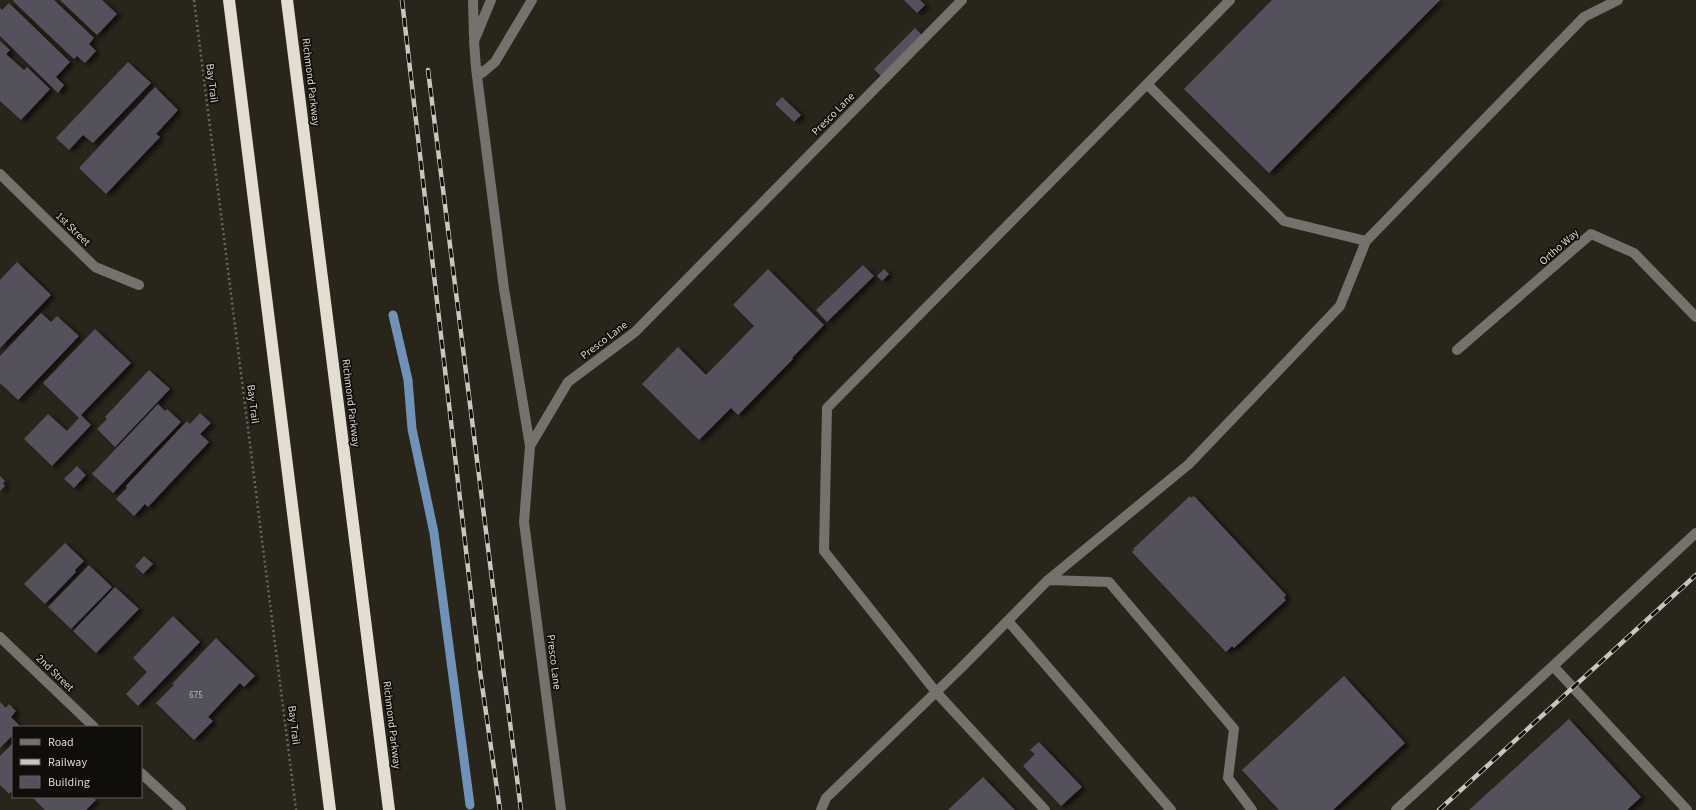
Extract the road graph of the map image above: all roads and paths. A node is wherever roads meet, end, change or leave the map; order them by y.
1 (194, 0) edge
2 (229, 0) edge
3 (287, 0) edge
4 (473, 0) edge
5 (491, 0) edge
6 (532, 0) edge
7 (962, 0) edge
8 (1230, 0) edge
9 (1618, 0) edge
10 (474, 41) junction
11 (476, 68) junction
12 (1147, 84) junction
13 (0, 174) edge
14 (1366, 241) junction
15 (139, 285) dead end
16 (1696, 317) edge
17 (1457, 350) dead end
18 (530, 446) junction
19 (1696, 533) edge
20 (1048, 580) junction
21 (1008, 621) junction
22 (0, 637) edge
23 (1553, 666) junction
24 (936, 692) junction
25 (93, 726) edge
26 (142, 773) edge
27 (180, 810) edge
28 (296, 810) edge
29 (330, 810) edge
30 (389, 810) edge
31 (561, 810) edge
32 (821, 810) edge
33 (1045, 810) edge
34 (1171, 810) edge
35 (1252, 810) edge
36 (1396, 810) edge
37 (1687, 810) edge

1 - 28 path, Bay Trail
2 - 29 highway
3 - 30 highway, Richmond Parkway
4 - 10 street
5 - 10 street
6 - 11 street
7 - 18 street, Presco Lane
8 - 12 street
9 - 14 street
10 - 11 street
11 - 18 street
12 - 14 street
12 - 24 street
13 - 15 street, 1st Street
14 - 20 street
16 - 17 street, Ortho Way
18 - 31 street, Presco Lane
19 - 23 street
20 - 21 street
20 - 35 street
21 - 24 street
21 - 34 street
22 - 25 street, 2nd Street
23 - 36 street
23 - 37 street
24 - 32 street
24 - 33 street
26 - 27 street

